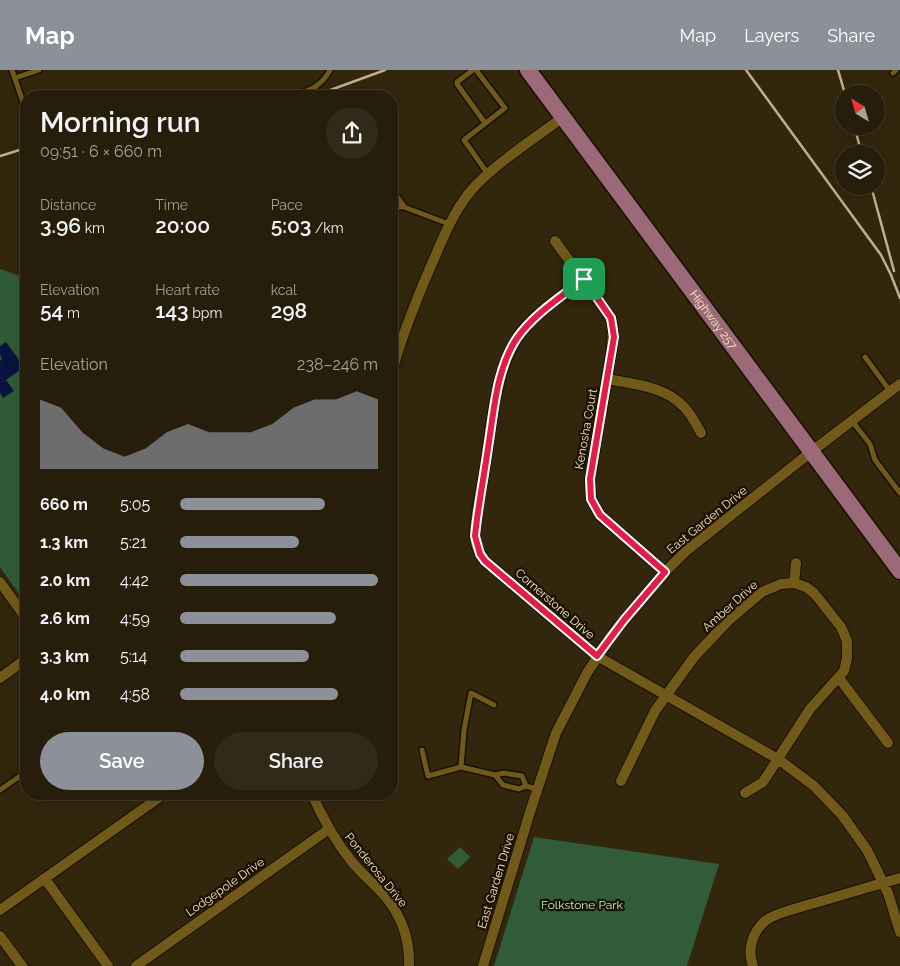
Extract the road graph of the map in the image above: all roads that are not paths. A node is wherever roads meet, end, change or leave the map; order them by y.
1 (12, 70) edge
2 (38, 70) edge
3 (330, 70) edge
4 (475, 70) edge
5 (528, 70) edge
6 (15, 78) junction
7 (310, 90) edge
8 (20, 93) edge
9 (563, 117) junction
10 (485, 123) junction
11 (488, 174) junction
12 (398, 198) edge
13 (404, 207) junction
14 (398, 208) edge
15 (450, 224) junction
16 (555, 241) dead end
17 (584, 279) junction
18 (398, 349) edge
19 (864, 357) dead end
20 (607, 379) junction
21 (900, 384) edge
22 (891, 392) junction
23 (852, 420) junction
24 (701, 433) dead end
25 (812, 452) junction
26 (900, 493) edge
27 (796, 563) dead end
28 (900, 570) edge
29 (665, 572) junction
30 (0, 582) edge
31 (794, 583) junction
32 (20, 610) edge
33 (597, 656) junction
34 (20, 663) edge
35 (0, 678) edge
36 (839, 678) junction
37 (665, 695) junction
38 (494, 705) dead end
39 (888, 743) dead end
40 (422, 750) dead end
41 (778, 759) junction
42 (461, 767) junction
43 (495, 775) junction
44 (20, 776) edge
45 (621, 781) dead end
46 (526, 786) junction
47 (537, 789) junction
48 (0, 790) edge
49 (745, 793) dead end
50 (153, 800) edge
51 (315, 800) edge
52 (329, 829) junction
53 (900, 878) edge
54 (45, 879) junction
55 (884, 883) junction
56 (0, 910) edge
57 (900, 932) edge
58 (0, 936) edge
59 (22, 966) edge
60 (108, 966) edge
61 (136, 966) edge
62 (409, 966) edge
63 (483, 966) edge
64 (753, 966) edge

1 - 6 lane
2 - 6 lane
3 - 7 lane
4 - 10 lane
4 - 10 lane
5 - 9 main road, Highway 257
6 - 8 lane
9 - 11 street
9 - 25 main road, Highway 257
10 - 11 lane
11 - 15 street
12 - 13 lane
13 - 14 lane
13 - 15 lane
15 - 18 street
16 - 17 street, Kenosha Court
17 - 20 street, Kenosha Court
17 - 33 street, Cornerstone Drive
19 - 22 lane
20 - 24 street, Kenosha Court
20 - 29 street, Kenosha Court
21 - 22 street, East Garden Drive
22 - 23 street, East Garden Drive
23 - 25 street, East Garden Drive
23 - 26 lane
25 - 28 main road, Highway 257
25 - 29 street, East Garden Drive
27 - 31 street
29 - 33 street, East Garden Drive
30 - 32 street
31 - 36 street
31 - 37 street, Amber Drive
33 - 37 street, Cornerstone Drive
33 - 47 street, East Garden Drive
34 - 35 street
36 - 39 street
36 - 41 street
37 - 41 street, Cornerstone Drive
37 - 45 street, Amber Drive
38 - 42 lane
40 - 42 lane
41 - 49 street
41 - 55 street, Cornerstone Drive
42 - 43 lane
43 - 46 lane
43 - 46 lane
44 - 48 lane
46 - 47 lane
47 - 63 street, East Garden Drive
50 - 54 street
51 - 52 street, Ponderosa Drive
52 - 61 street, Lodgepole Drive
52 - 62 street, Ponderosa Drive
53 - 55 street
54 - 56 street
54 - 60 street
55 - 57 street, Cornerstone Drive
55 - 64 street
58 - 59 street

